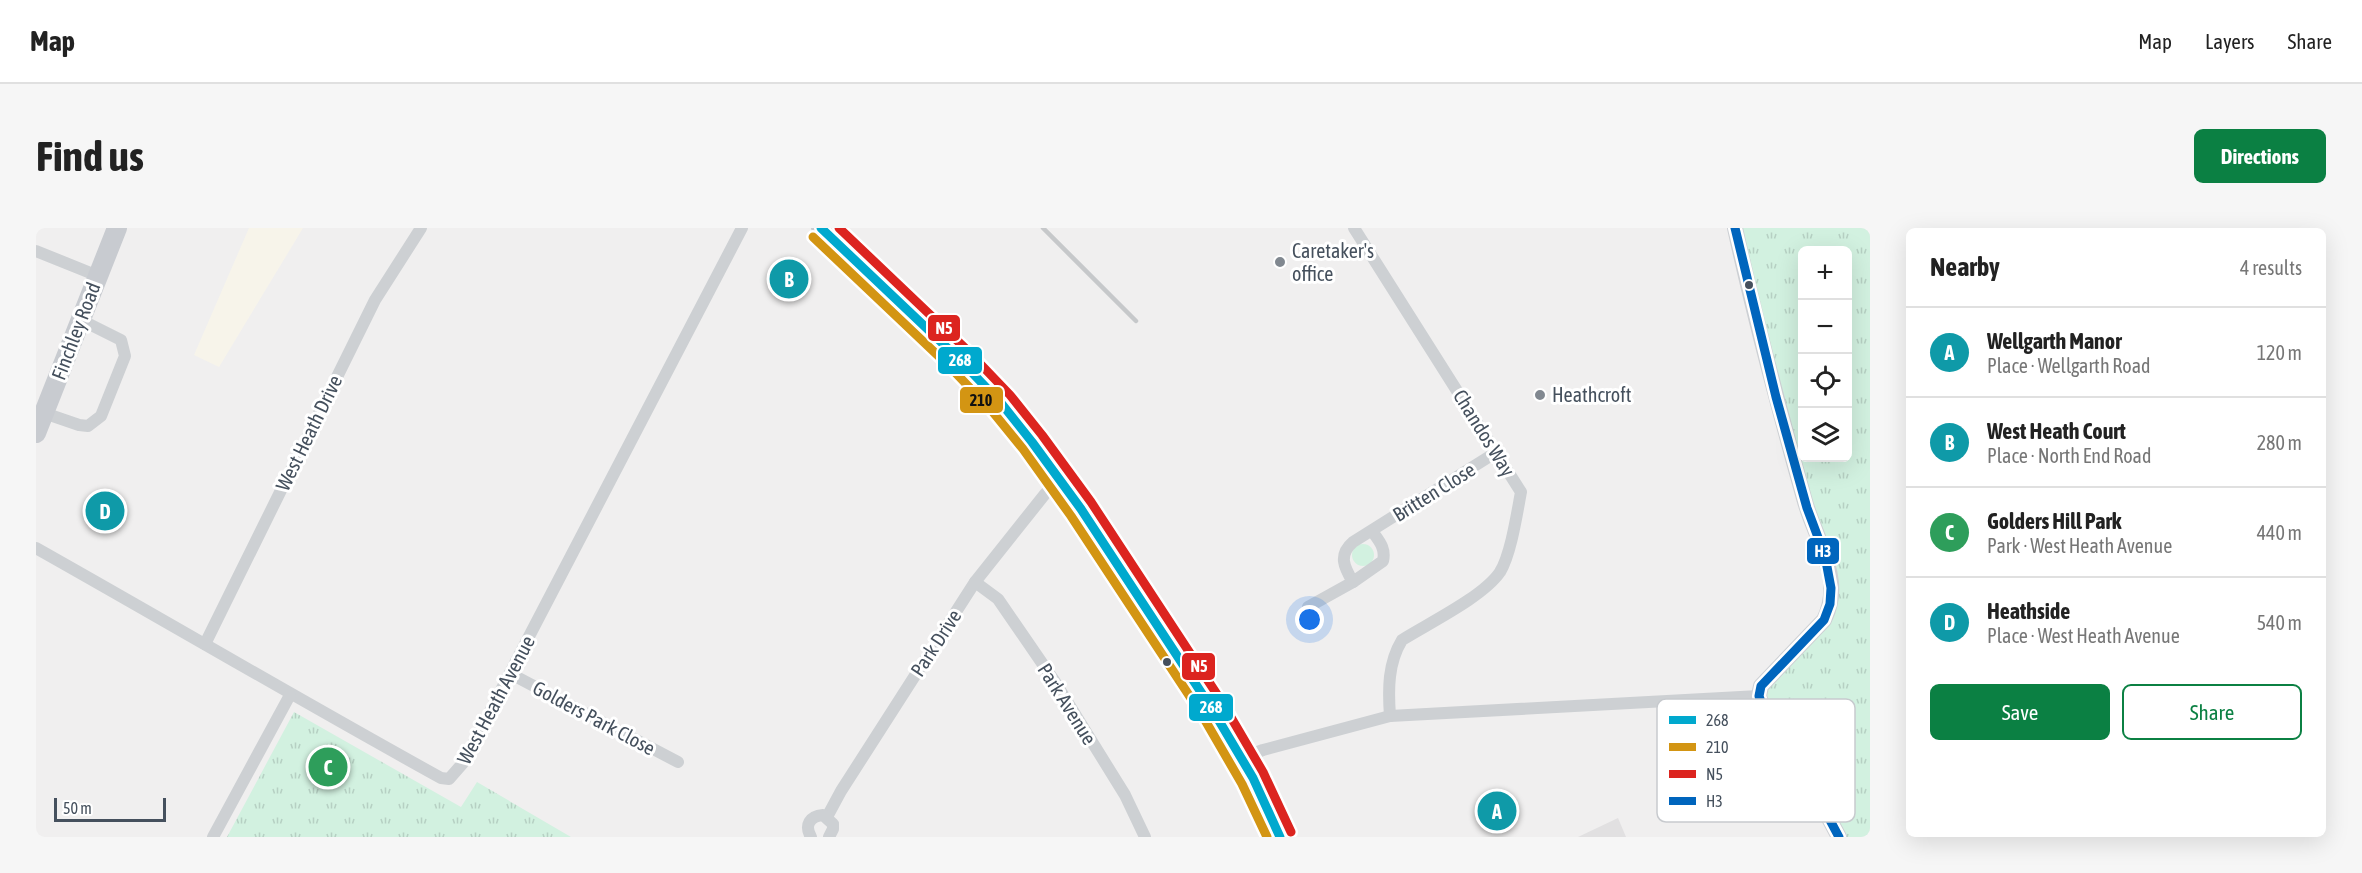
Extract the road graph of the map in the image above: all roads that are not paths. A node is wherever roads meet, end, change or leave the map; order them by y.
1 (117, 228) edge
2 (422, 228) edge
3 (742, 228) edge
4 (821, 228) edge
5 (1354, 228) edge
6 (1735, 228) edge
7 (36, 251) edge
8 (98, 276) junction
9 (81, 320) junction
10 (44, 412) junction
11 (36, 434) edge
12 (1495, 453) junction
13 (1059, 479) junction
14 (1372, 531) junction
15 (36, 548) edge
16 (975, 582) junction
17 (1353, 582) junction
18 (1308, 608) dead end
19 (205, 644) junction
20 (511, 675) junction
21 (290, 695) junction
22 (1759, 696) junction
23 (1704, 699) edge
24 (1760, 699) edge
25 (1657, 702) edge
26 (1390, 716) junction
27 (1241, 758) junction
28 (678, 762) dead end
29 (1831, 822) edge
30 (830, 830) edge
31 (810, 835) edge
32 (213, 837) edge
33 (1145, 837) edge
34 (1280, 837) edge
35 (1839, 837) edge

1 - 8 main road, Finchley Road
2 - 19 street, West Heath Drive
3 - 20 street, West Heath Avenue
4 - 13 main road
5 - 12 street, Chandos Way
6 - 22 street
7 - 8 street
8 - 9 main road, Finchley Road
9 - 10 main road, Finchley Road
9 - 10 street
10 - 11 main road, Finchley Road
12 - 14 street, Britten Close
12 - 26 street, Chandos Way
13 - 16 street, Park Drive
13 - 27 main road
14 - 17 street, Britten Close
14 - 17 street, Britten Close
15 - 19 street, West Heath Avenue
16 - 30 street, Park Drive
16 - 33 street, Park Avenue
17 - 18 street
19 - 21 street, West Heath Avenue
20 - 21 street, West Heath Avenue
20 - 28 street, Golders Park Close
21 - 32 street
22 - 23 street
22 - 24 street
25 - 26 street
26 - 27 street
27 - 34 main road
29 - 35 street
30 - 31 street, Park Drive

